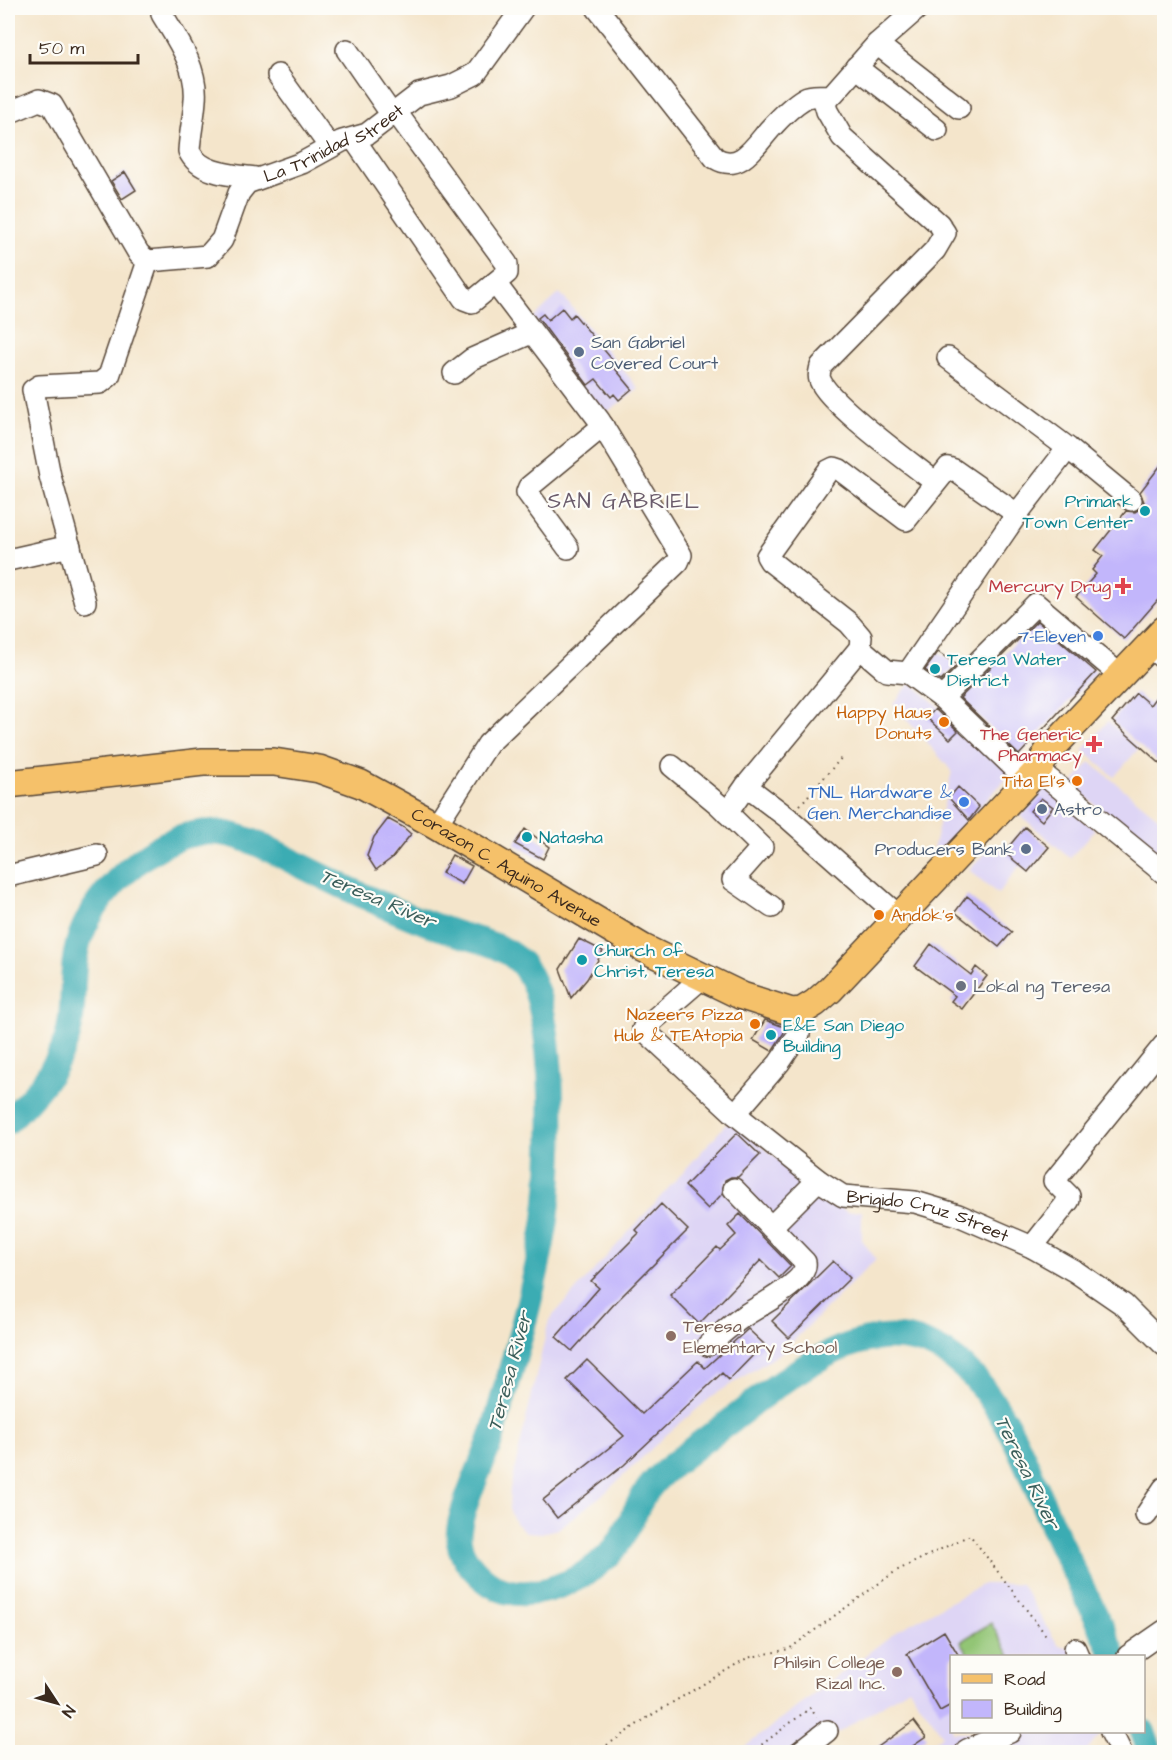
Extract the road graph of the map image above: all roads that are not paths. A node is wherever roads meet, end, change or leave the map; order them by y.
1 (523, 8) edge
2 (597, 8) edge
3 (918, 8) edge
4 (162, 14) dead end
5 (877, 44) junction
6 (346, 50) dead end
7 (856, 67) junction
8 (278, 75) dead end
9 (823, 97) junction
10 (959, 108) dead end
11 (8, 113) edge
12 (394, 113) junction
13 (938, 130) dead end
14 (354, 139) junction
15 (330, 147) junction
16 (255, 178) junction
17 (148, 261) junction
18 (495, 283) junction
19 (531, 333) junction
20 (948, 358) dead end
21 (454, 373) dead end
22 (603, 426) junction
23 (1068, 448) junction
24 (935, 482) junction
25 (1131, 500) dead end
26 (1017, 514) junction
27 (70, 546) junction
28 (568, 548) dead end
29 (8, 560) edge
30 (85, 602) dead end
31 (860, 648) junction
32 (1161, 649) edge
33 (908, 674) junction
34 (1120, 675) junction
35 (942, 698) junction
36 (672, 766) dead end
37 (1032, 775) junction
38 (8, 783) edge
39 (746, 786) junction
40 (727, 813) junction
41 (435, 825) junction
42 (97, 855) dead end
43 (1164, 873) edge
44 (8, 876) edge
45 (772, 907) dead end
46 (901, 918) junction
47 (703, 977) junction
48 (802, 1011) junction
49 (1164, 1045) edge
50 (735, 1114) junction
51 (818, 1180) junction
52 (734, 1189) dead end
53 (771, 1227) junction
54 (1032, 1247) junction
55 (708, 1345) dead end
56 (1164, 1345) edge
57 (1164, 1488) edge
58 (1146, 1515) dead end
59 (1164, 1631) edge
60 (1130, 1655) edge
61 (827, 1731) road end
62 (1005, 1733) edge
63 (1113, 1733) edge
64 (967, 1750) dead end
65 (800, 1752) edge
66 (1121, 1752) edge

1 - 12 street, La Trinidad Street
2 - 9 street
3 - 5 street
4 - 16 street
5 - 7 street
5 - 10 street
6 - 12 street
7 - 9 street
7 - 13 street
8 - 15 street
9 - 24 street
11 - 17 street
12 - 14 street, La Trinidad Street
12 - 18 street
14 - 15 street, La Trinidad Street
14 - 18 street
15 - 16 street, La Trinidad Street
16 - 17 street, La Trinidad Street
17 - 27 street
18 - 19 street
19 - 21 street
19 - 22 street
20 - 23 street
22 - 28 street
22 - 41 street
23 - 25 street
23 - 26 street
24 - 26 street
24 - 31 street
26 - 33 street
27 - 29 street
27 - 30 street
31 - 33 street
31 - 39 street
32 - 34 main road
32 - 37 main road
33 - 35 street
34 - 35 street
34 - 37 main road
35 - 37 street
36 - 40 street
37 - 43 street
37 - 46 main road
38 - 41 main road, Corazon C. Aquino Avenue
39 - 40 street
39 - 46 street
40 - 45 street
41 - 47 main road, Corazon C. Aquino Avenue
42 - 44 street
46 - 48 main road
47 - 48 main road, Corazon C. Aquino Avenue
47 - 50 street, Brigido Cruz Street
48 - 50 street
49 - 54 street
50 - 51 street, Brigido Cruz Street
51 - 53 street
51 - 54 street, Brigido Cruz Street
52 - 53 street
53 - 55 street
54 - 56 street, Brigido Cruz Street
57 - 58 street
59 - 60 street
61 - 65 street
62 - 64 street
63 - 66 street

